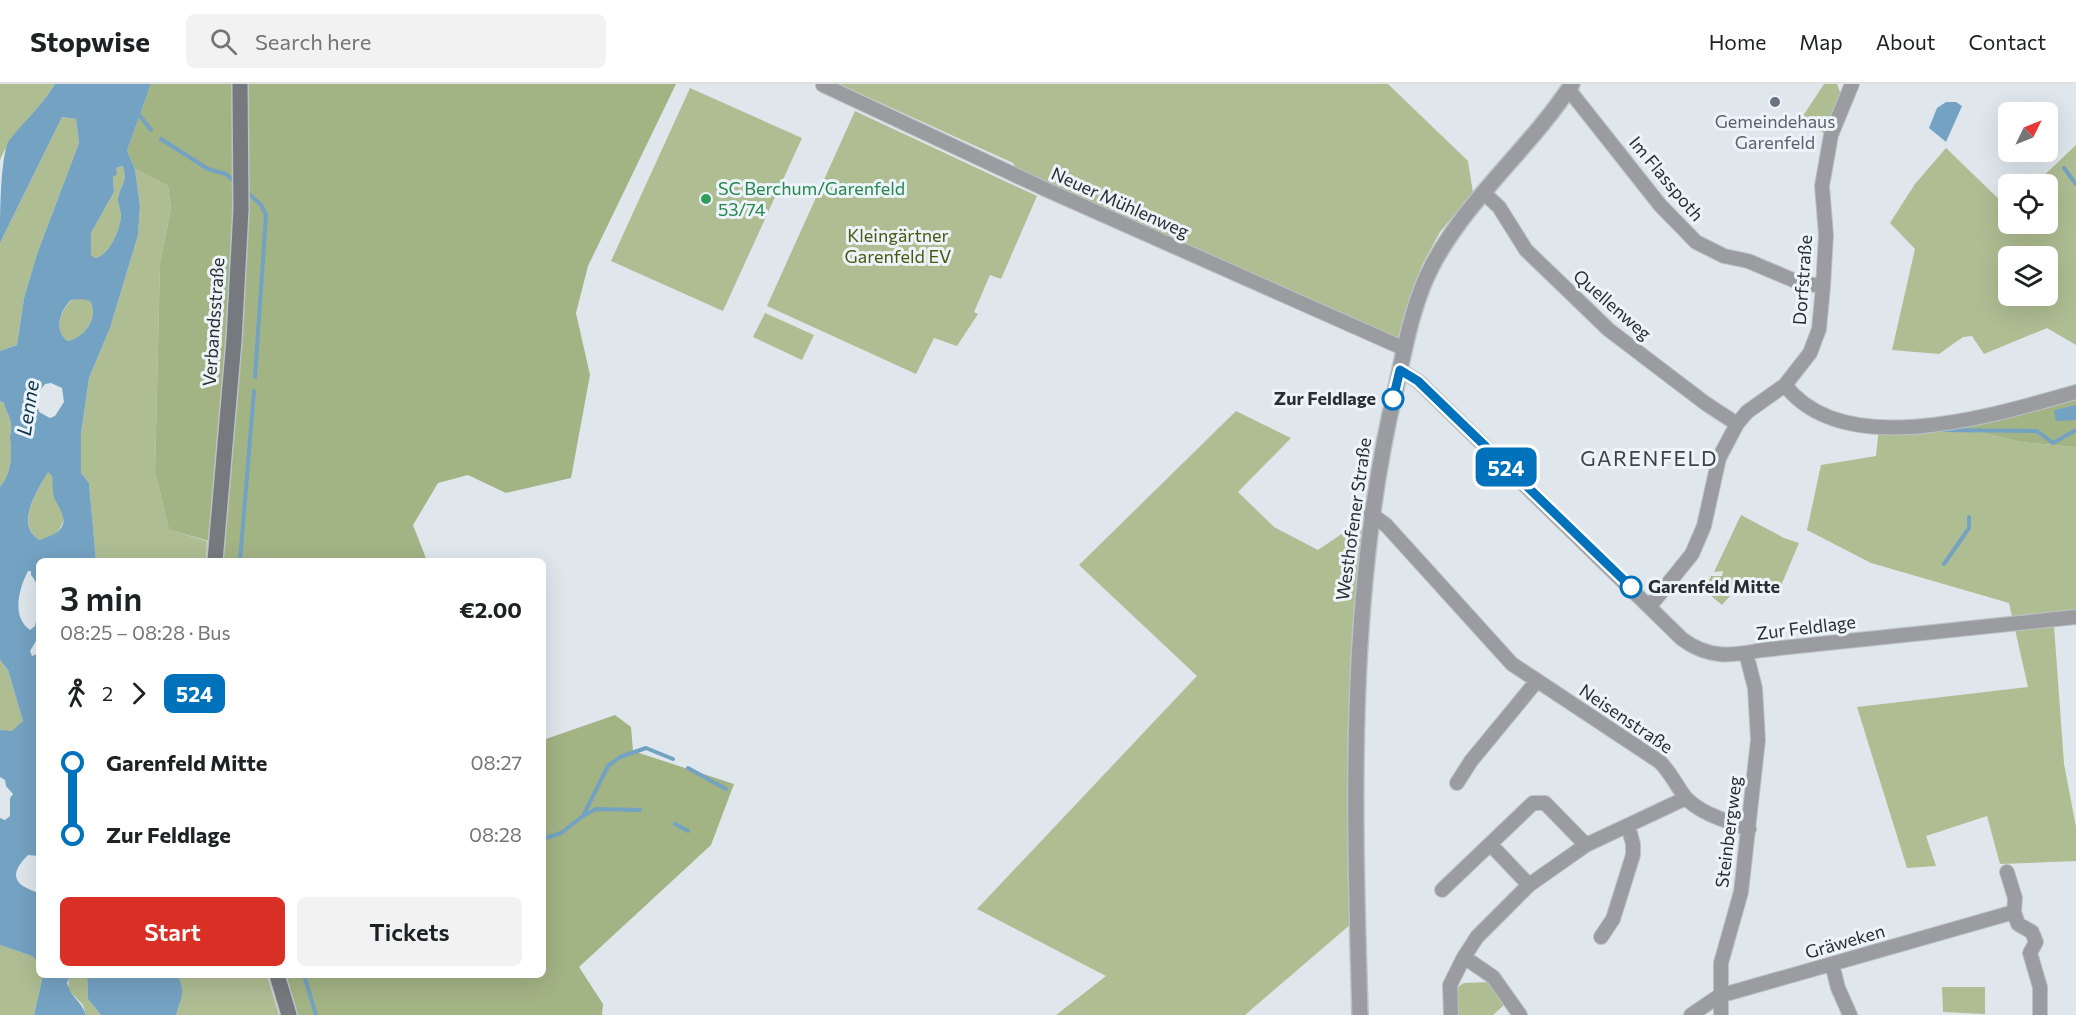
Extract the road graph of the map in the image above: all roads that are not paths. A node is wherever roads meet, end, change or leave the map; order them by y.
1 (240, 84) edge
2 (823, 85) edge
3 (1849, 85) edge
4 (1571, 87) edge
5 (1484, 193) junction
6 (1823, 287) junction
7 (1405, 349) junction
8 (1400, 370) junction
9 (1785, 386) junction
10 (2076, 392) edge
11 (1737, 424) junction
12 (1371, 514) junction
13 (215, 558) edge
14 (1650, 606) junction
15 (2076, 617) edge
16 (1746, 653) junction
17 (1536, 682) junction
18 (1457, 783) dead end
19 (1686, 798) junction
20 (1628, 826) junction
21 (1749, 829) junction
22 (1490, 844) junction
23 (1586, 845) junction
24 (2007, 872) dead end
25 (1529, 885) junction
26 (1442, 891) dead end
27 (2014, 912) junction
28 (1601, 937) dead end
29 (1464, 957) junction
30 (1832, 964) junction
31 (278, 978) edge
32 (1719, 996) junction
33 (289, 1015) edge
34 (1360, 1015) edge
35 (1451, 1015) edge
36 (1520, 1015) edge
37 (1691, 1015) edge
38 (1721, 1015) edge
39 (1850, 1015) edge
40 (2040, 1015) edge

1 - 13 main road, Verbandsstraße
2 - 7 street, Neuer Mühlenweg
3 - 6 street, Dorfstraße
4 - 5 street, Westhofener Straße
4 - 6 street, Im Flasspoth
5 - 7 street, Westhofener Straße
5 - 11 street, Quellenweg
6 - 9 street, Dorfstraße
7 - 8 street, Westhofener Straße
8 - 12 street, Westhofener Straße
8 - 14 street, Zur Feldlage
9 - 10 street
9 - 11 street, Dorfstraße
11 - 14 street, Dorfstraße
12 - 17 street, Neisenstraße
12 - 34 street, Westhofener Straße
14 - 16 street, Zur Feldlage
15 - 16 street, Zur Feldlage
16 - 21 street, Steinbergweg
17 - 18 street
17 - 19 street, Neisenstraße
19 - 20 street
19 - 21 street, Neisenstraße
20 - 23 street
20 - 28 street
21 - 32 street, Steinbergweg
22 - 23 street
22 - 25 street
22 - 26 street
23 - 25 street
24 - 27 street
25 - 29 street
27 - 30 street, Gräweken
27 - 40 street
29 - 35 street
29 - 36 street
30 - 32 street, Gräweken
30 - 39 street
31 - 33 main road
32 - 37 street, Gräweken
32 - 38 street, Steinbergweg

